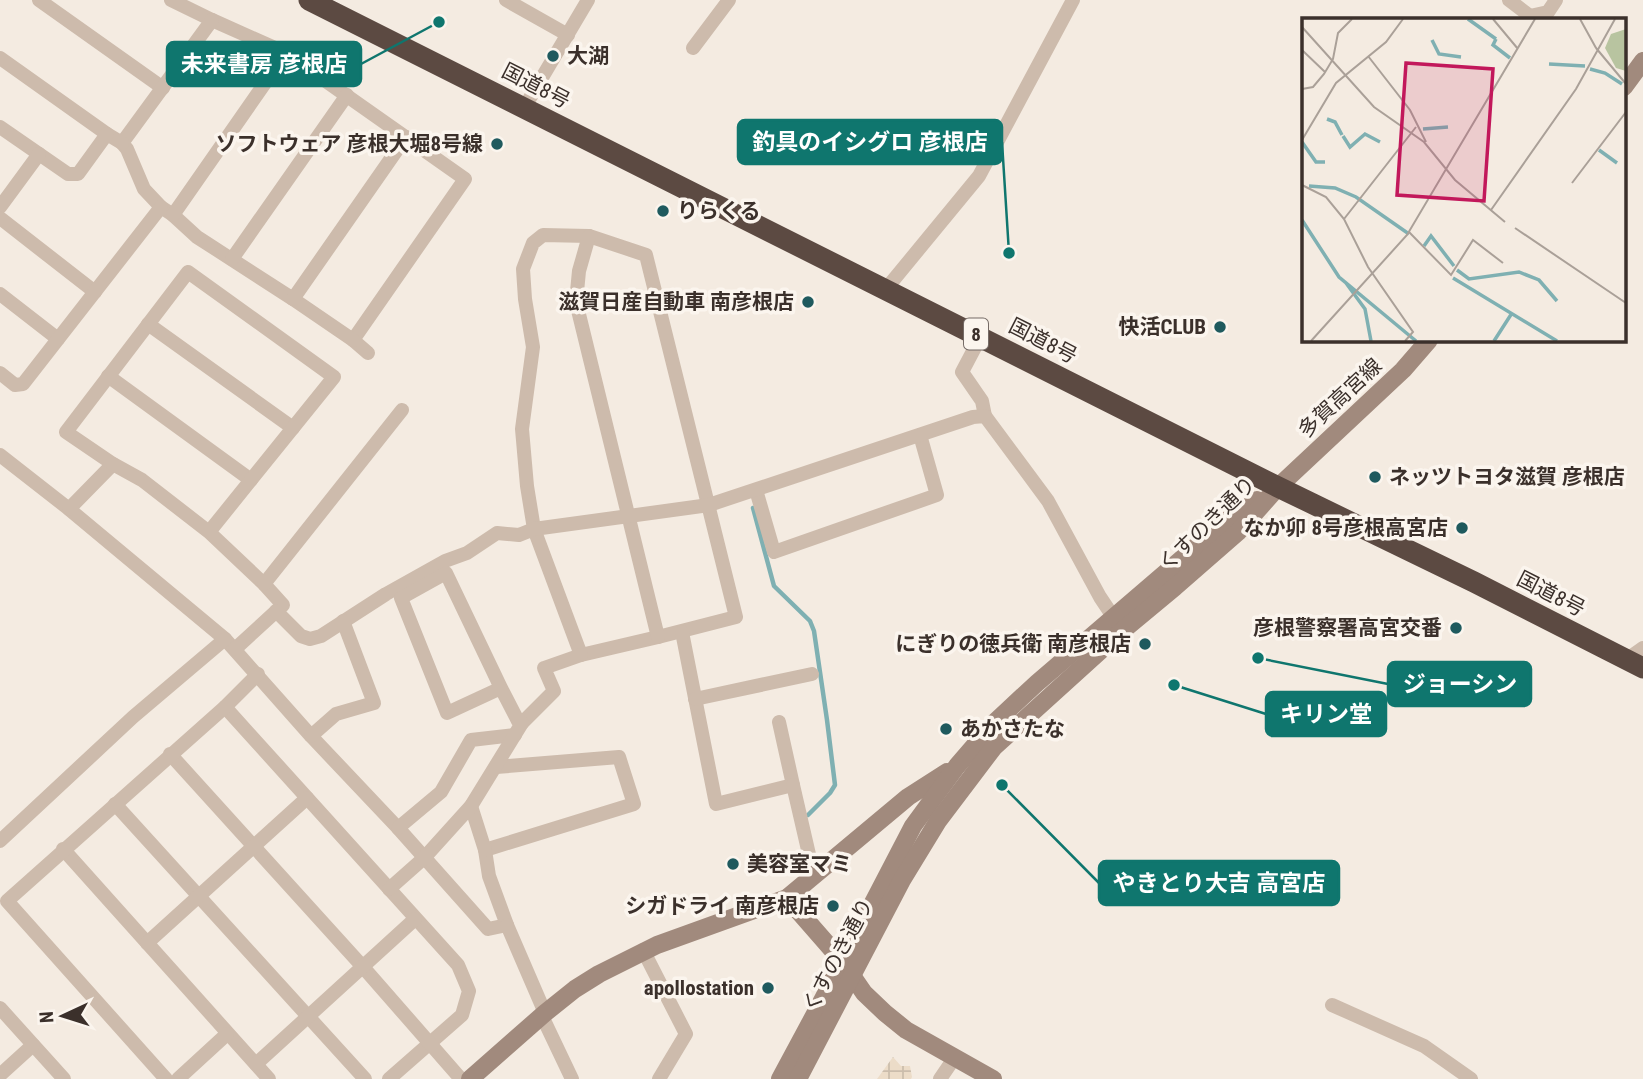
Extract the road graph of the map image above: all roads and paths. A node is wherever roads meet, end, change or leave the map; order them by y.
1 (39, 0) edge
2 (172, 0) edge
3 (309, 0) edge
4 (506, 0) edge
5 (589, 0) edge
6 (729, 0) edge
7 (1073, 0) edge
8 (1508, 0) edge
9 (1556, 0) edge
10 (212, 20) junction
11 (568, 35) junction
12 (693, 48) dead end
13 (286, 53) junction
14 (0, 58) edge
15 (1643, 61) edge
16 (1626, 84) edge
17 (163, 88) junction
18 (347, 95) junction
19 (524, 108) junction
20 (0, 127) edge
21 (107, 134) junction
22 (407, 137) junction
23 (122, 143) junction
24 (39, 154) junction
25 (0, 207) edge
26 (167, 211) junction
27 (0, 218) edge
28 (589, 236) junction
29 (232, 259) junction
30 (886, 289) junction
31 (96, 292) junction
32 (0, 293) edge
33 (293, 299) junction
34 (148, 324) junction
35 (981, 336) junction
36 (58, 339) junction
37 (353, 340) junction
38 (1428, 341) edge
39 (368, 354) dead end
40 (0, 373) edge
41 (108, 376) junction
42 (402, 410) dead end
43 (985, 416) junction
44 (293, 428) junction
45 (920, 435) junction
46 (0, 455) edge
47 (113, 464) junction
48 (251, 480) junction
49 (1278, 487) junction
50 (756, 490) junction
51 (709, 505) junction
52 (69, 509) junction
53 (629, 516) junction
54 (534, 529) junction
55 (209, 533) junction
56 (264, 584) junction
57 (276, 611) junction
58 (343, 621) junction
59 (1118, 624) junction
60 (682, 632) junction
61 (658, 638) junction
62 (230, 644) junction
63 (581, 655) junction
64 (1637, 659) edge
65 (258, 674) junction
66 (813, 674) dead end
67 (501, 688) junction
68 (695, 699) junction
69 (225, 707) junction
70 (779, 722) dead end
71 (518, 729) junction
72 (311, 736) junction
73 (170, 754) junction
74 (957, 766) junction
75 (496, 767) junction
76 (793, 785) junction
77 (307, 799) junction
78 (116, 804) junction
79 (471, 806) junction
80 (398, 828) junction
81 (3, 833) edge
82 (253, 847) junction
83 (63, 849) junction
84 (485, 850) junction
85 (424, 858) junction
86 (814, 876) junction
87 (389, 889) junction
88 (199, 895) junction
89 (787, 898) junction
90 (415, 919) junction
91 (507, 925) junction
92 (147, 943) junction
93 (643, 950) junction
94 (842, 961) junction
95 (363, 967) junction
96 (852, 977) junction
97 (1332, 1005) dead end
98 (0, 1008) edge
99 (543, 1015) junction
100 (309, 1016) junction
101 (227, 1034) junction
102 (430, 1043) junction
103 (33, 1045) junction
104 (955, 1057) junction
105 (256, 1064) junction
106 (0, 1075) edge
107 (567, 1077) edge
108 (64, 1079) edge
109 (166, 1079) edge
110 (178, 1079) edge
111 (269, 1079) edge
112 (365, 1079) edge
113 (389, 1079) edge
114 (461, 1079) edge
115 (470, 1079) edge
116 (659, 1079) edge
117 (780, 1079) edge
118 (798, 1079) edge
119 (940, 1079) edge
120 (993, 1079) edge
121 (1471, 1079) edge

1 - 17 street
2 - 10 street
3 - 19 highway, 国道8号 / 8
4 - 11 street
5 - 11 street
6 - 12 street
7 - 30 street
8 - 9 street
10 - 13 street
10 - 17 street
11 - 19 street
13 - 18 street
13 - 26 street
14 - 21 street
15 - 16 main road
17 - 23 street
18 - 22 street
18 - 29 street
19 - 30 highway, 国道8号 / 8
20 - 24 street
21 - 23 street
21 - 24 street
22 - 33 street
22 - 37 street
23 - 26 street
24 - 25 street
26 - 29 street
26 - 31 street
27 - 31 street
28 - 51 street
28 - 53 street
28 - 54 street
29 - 33 street
30 - 35 highway, 国道8号 / 8
31 - 36 street
32 - 36 street
33 - 37 street
34 - 41 street
34 - 44 street
34 - 44 street
35 - 43 street
35 - 49 highway, 国道8号 / 8
36 - 40 street
37 - 39 street
38 - 49 main road, 多賀高宮線
41 - 47 street
41 - 48 street
42 - 56 street
43 - 45 street
43 - 59 street
44 - 48 street
45 - 50 street
45 - 50 street
46 - 52 street
47 - 52 street
47 - 55 street
48 - 55 street
49 - 59 main road, くすのき通り
49 - 64 highway, 国道8号 / 8
50 - 51 street
51 - 53 street
51 - 60 street
52 - 62 street
53 - 54 street
53 - 61 street
54 - 58 street
54 - 63 street
55 - 56 street
56 - 57 street
57 - 58 street
57 - 62 street
58 - 72 street
59 - 74 main road, くすのき通り
59 - 96 main road, くすのき通り
60 - 61 street
60 - 68 street
61 - 63 street
62 - 65 street
62 - 81 street
63 - 71 street
65 - 69 street
65 - 72 street
66 - 68 street
67 - 67 street
67 - 71 street
68 - 76 street
69 - 73 street
69 - 77 street
70 - 76 street
71 - 75 street
71 - 80 street
72 - 80 street
73 - 78 street
73 - 82 street
74 - 86 main road
74 - 94 main road, くすのき通り
75 - 79 street
75 - 84 street
76 - 86 street
77 - 82 street
77 - 87 street
78 - 83 street
78 - 88 street
79 - 84 street
79 - 85 street
80 - 85 street
82 - 88 street
82 - 95 street
83 - 92 street
83 - 109 street
84 - 91 street
85 - 87 street
85 - 91 street
86 - 89 main road
87 - 90 street
88 - 92 street
88 - 100 street
89 - 93 main road
89 - 94 main road
90 - 95 street
90 - 102 street
91 - 99 street
92 - 101 street
93 - 99 main road
93 - 116 street
94 - 96 main road
94 - 117 main road, くすのき通り
95 - 100 street
95 - 102 street
96 - 104 main road
96 - 118 main road, くすのき通り
97 - 121 street
98 - 103 street
99 - 107 street
99 - 115 main road
100 - 105 street
100 - 112 street
101 - 105 street
101 - 110 street
102 - 113 street
102 - 114 street
103 - 106 street
103 - 108 street
104 - 119 street
104 - 120 main road
105 - 111 street

